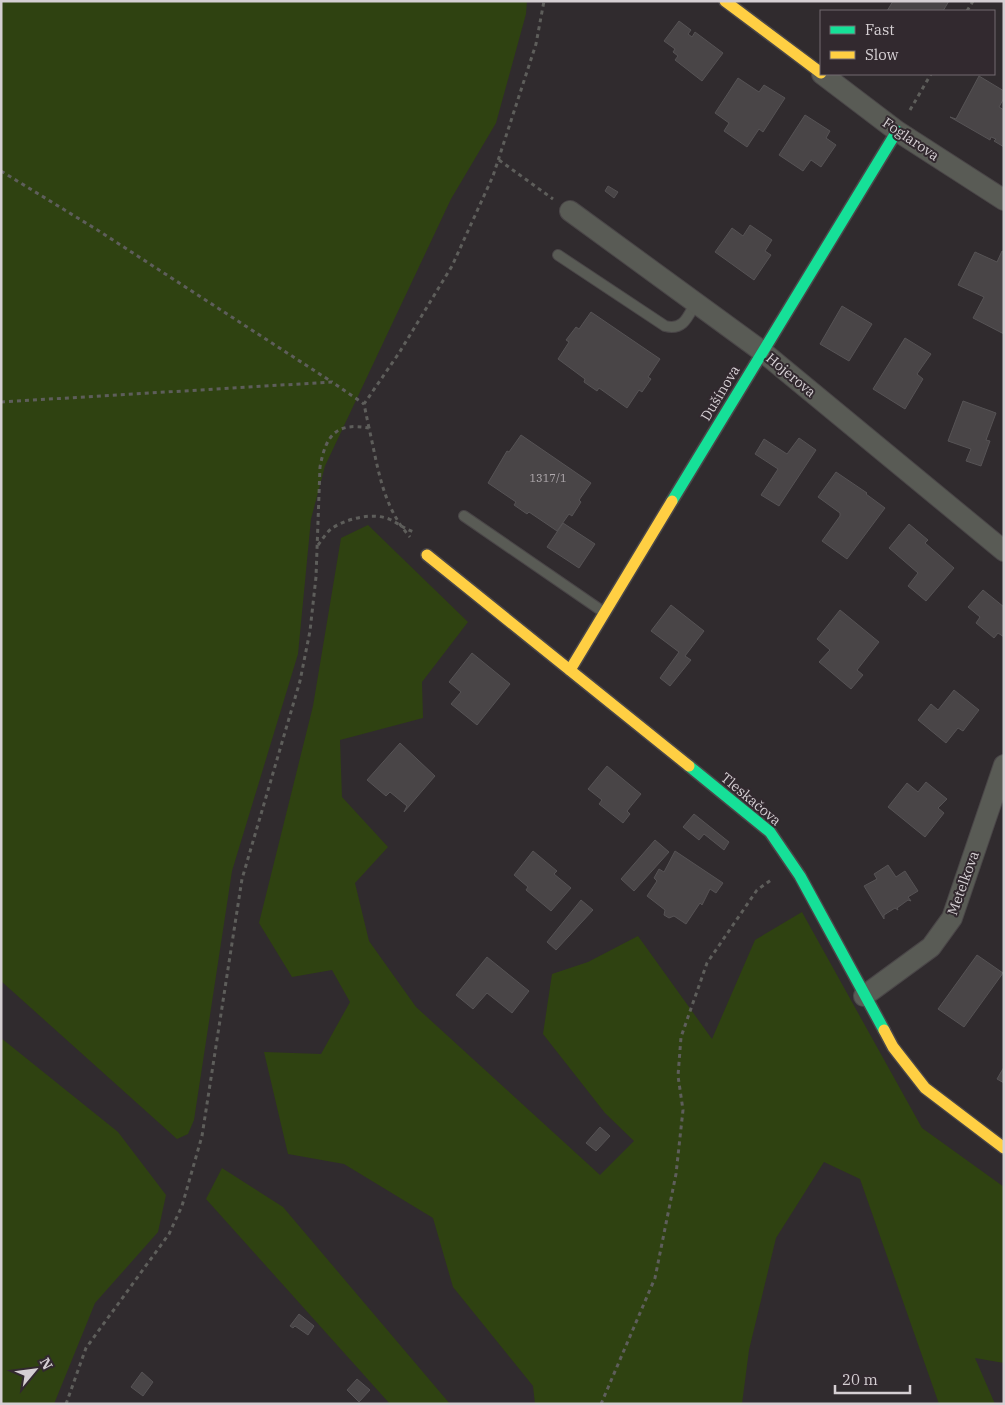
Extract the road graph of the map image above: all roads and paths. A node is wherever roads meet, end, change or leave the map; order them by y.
1 (544, 1) edge
2 (725, 1) edge
3 (820, 72) edge
4 (823, 75) edge
5 (930, 75) edge
6 (897, 131) junction
7 (499, 160) junction
8 (1, 171) edge
9 (1004, 200) edge
10 (570, 210) joint
11 (558, 255) dead end
12 (696, 302) junction
13 (763, 352) junction
14 (332, 382) junction
15 (1, 402) edge
16 (364, 404) junction
17 (370, 428) junction
18 (464, 516) dead end
19 (402, 528) junction
20 (317, 545) junction
21 (1004, 551) edge
22 (427, 555) joint
23 (605, 614) junction
24 (570, 670) junction
25 (1004, 765) edge
26 (800, 876) junction
27 (864, 996) junction
28 (1004, 1148) edge
29 (66, 1404) edge
30 (601, 1404) edge

1 - 7 path
2 - 3 street, Foglarova
4 - 6 street, Foglarova
5 - 6 path
6 - 9 street, Foglarova
6 - 13 street, Dušínova
7 - 10 path
7 - 16 path
8 - 14 path
10 - 12 street, Hojerova
11 - 12 lane
12 - 13 street, Hojerova
13 - 21 street, Hojerova
13 - 23 street, Dušínova
14 - 15 path
14 - 16 path
16 - 17 path
17 - 19 path
17 - 20 path
18 - 23 lane
19 - 20 path
19 - 22 path
20 - 29 path
22 - 24 street, Tleskačova
23 - 24 street, Dušínova
24 - 26 street, Tleskačova
25 - 27 street, Metelkova
26 - 27 street, Tleskačova
26 - 30 path
27 - 28 street, Tleskačova

